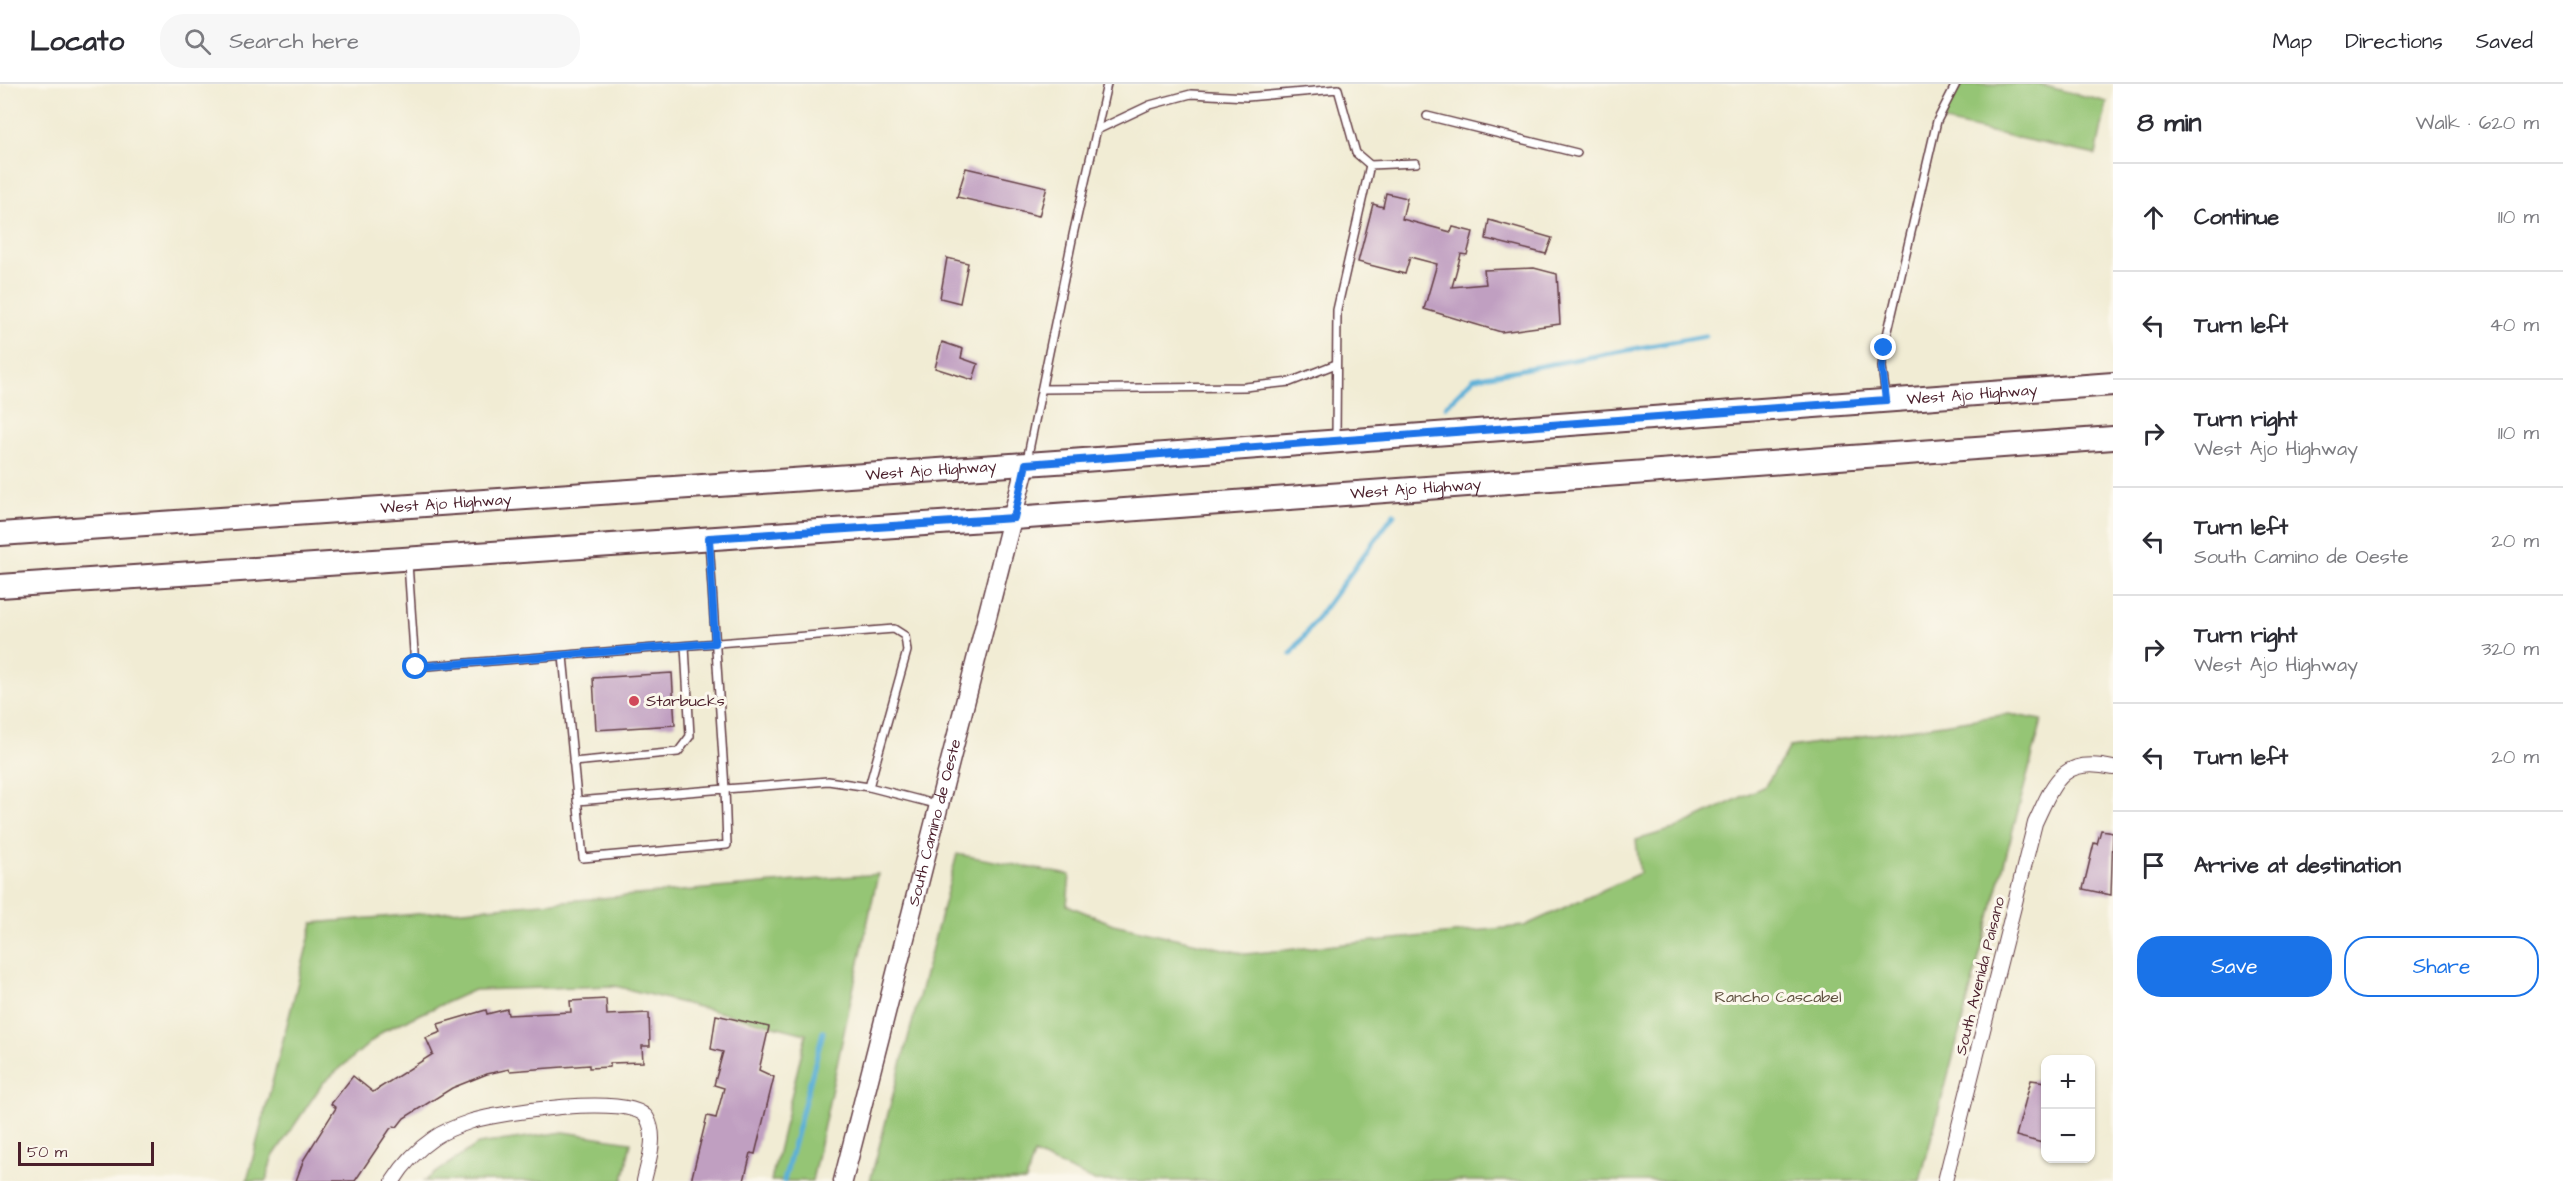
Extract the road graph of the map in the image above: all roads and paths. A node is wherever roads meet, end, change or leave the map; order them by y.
1 (1107, 84) edge
2 (1956, 84) edge
3 (1427, 117) dead end
4 (1097, 130) junction
5 (1577, 153) dead end
6 (1416, 163) dead end
7 (1370, 165) junction
8 (1336, 364) junction
9 (2113, 384) edge
10 (1042, 389) junction
11 (1886, 400) junction
12 (2113, 438) edge
13 (1336, 441) junction
14 (1026, 464) junction
15 (1014, 518) junction
16 (0, 534) edge
17 (709, 538) junction
18 (407, 558) junction
19 (0, 586) edge
20 (715, 643) junction
21 (685, 646) junction
22 (562, 656) junction
23 (573, 762) junction
24 (2113, 768) edge
25 (869, 787) junction
26 (725, 789) junction
27 (577, 801) junction
28 (939, 805) junction
29 (393, 1181) edge
30 (644, 1181) edge
31 (843, 1181) edge
32 (1945, 1181) edge

1 - 4 lane
2 - 11 lane
3 - 5 lane
4 - 7 lane
4 - 10 lane
6 - 7 lane
7 - 8 lane
8 - 10 lane
8 - 13 lane
9 - 11 main road, West Ajo Highway
10 - 14 lane
11 - 13 main road, West Ajo Highway
12 - 15 main road, West Ajo Highway
13 - 14 main road, West Ajo Highway
14 - 15 street, South Camino de Oeste
14 - 16 main road, West Ajo Highway
15 - 17 main road, West Ajo Highway
15 - 28 street, South Camino de Oeste
17 - 18 main road, West Ajo Highway
17 - 20 lane
18 - 19 main road, West Ajo Highway
18 - 22 lane
20 - 21 lane
20 - 25 lane
20 - 26 lane
21 - 22 lane
21 - 23 lane
22 - 23 lane
23 - 27 lane
24 - 32 street, South Avenida Paisano
25 - 26 lane
25 - 28 lane
26 - 27 lane
26 - 27 lane
28 - 31 street, South Camino de Oeste
29 - 30 street

